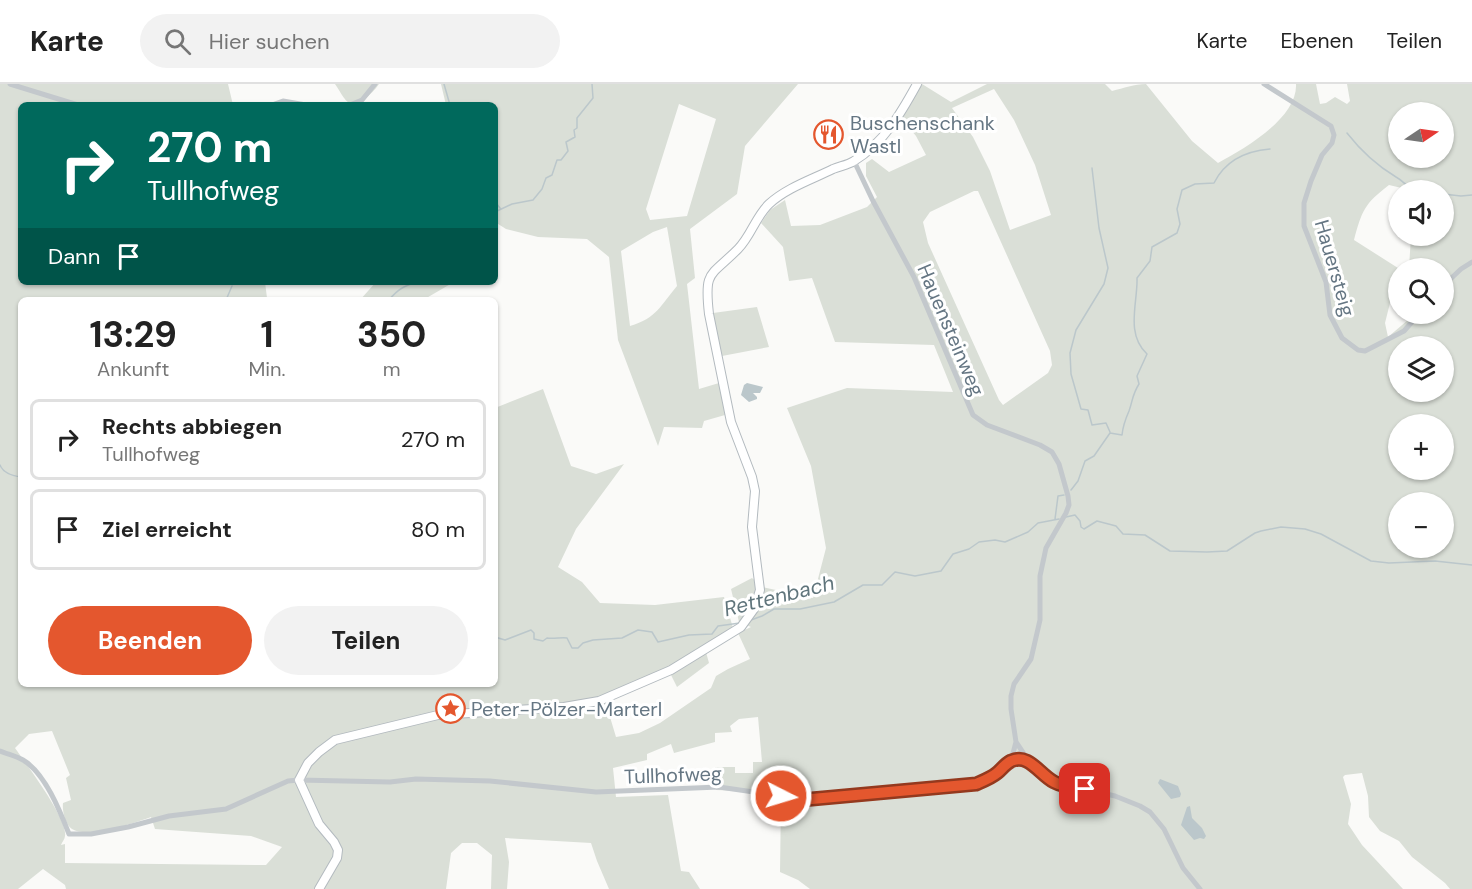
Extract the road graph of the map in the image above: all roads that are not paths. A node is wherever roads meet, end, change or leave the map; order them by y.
1 (10, 84) edge
2 (375, 84) edge
3 (917, 84) edge
4 (1264, 84) edge
5 (68, 102) edge
6 (358, 102) edge
7 (854, 161) junction
8 (1472, 262) edge
9 (1454, 275) edge
10 (1410, 324) edge
11 (1016, 742) junction
12 (0, 751) edge
13 (1028, 760) junction
14 (1011, 761) junction
15 (299, 780) junction
16 (319, 889) edge
17 (1200, 889) edge

1 - 5 street
2 - 6 street
3 - 7 street
4 - 10 street, Hauersteig
7 - 11 street, Hauensteinweg
7 - 15 street
8 - 9 street
11 - 13 street, Hauensteinweg
11 - 14 street, Hauensteinweg
12 - 15 street, Tullhofweg
13 - 14 street
13 - 17 street
14 - 15 street, Tullhofweg
15 - 16 street

